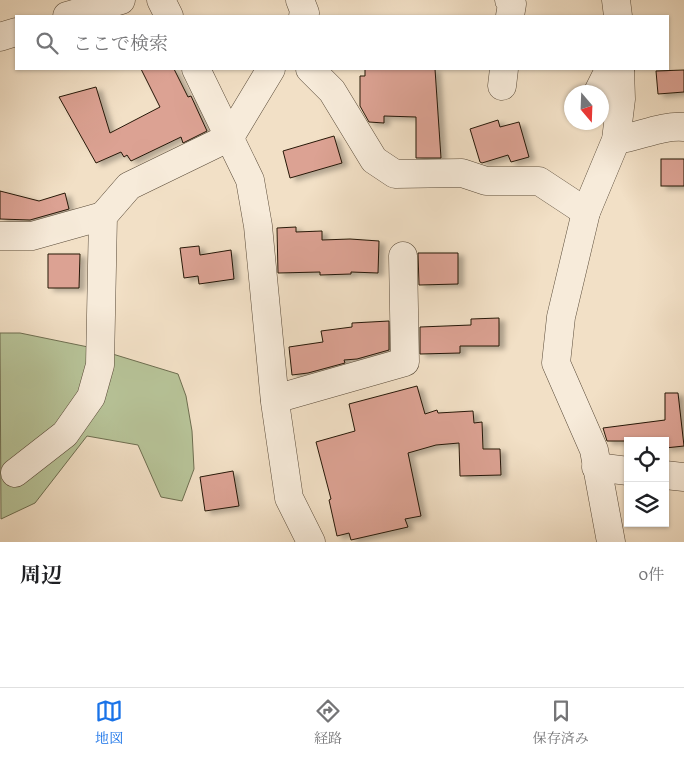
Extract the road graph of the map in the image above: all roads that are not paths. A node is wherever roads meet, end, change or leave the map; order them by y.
1 (121, 0) edge
2 (161, 0) edge
3 (300, 0) edge
4 (509, 0) edge
5 (616, 0) edge
6 (70, 15) edge
7 (168, 15) edge
8 (304, 15) edge
9 (510, 15) edge
10 (618, 15) edge
11 (15, 32) edge
12 (0, 36) edge
13 (196, 70) edge
14 (270, 70) edge
15 (311, 70) edge
16 (616, 70) edge
17 (620, 70) edge
18 (602, 85) edge
19 (684, 127) edge
20 (230, 137) junction
21 (616, 140) junction
22 (586, 212) junction
23 (103, 216) junction
24 (0, 236) edge
25 (403, 256) dead end
26 (275, 399) junction
27 (596, 467) junction
28 (624, 470) edge
29 (15, 474) dead end
30 (669, 475) edge
31 (684, 476) edge
32 (311, 542) edge
33 (611, 542) edge

1 - 6 street
2 - 7 street
3 - 8 street
4 - 9 street
5 - 10 street
11 - 12 street
13 - 20 street
14 - 20 street
15 - 22 street
16 - 18 street
17 - 21 street
19 - 21 street
20 - 23 street
20 - 26 street
21 - 22 street
22 - 27 street
23 - 24 street
23 - 29 street
25 - 26 street
26 - 32 street
27 - 28 street
27 - 33 street
30 - 31 street

